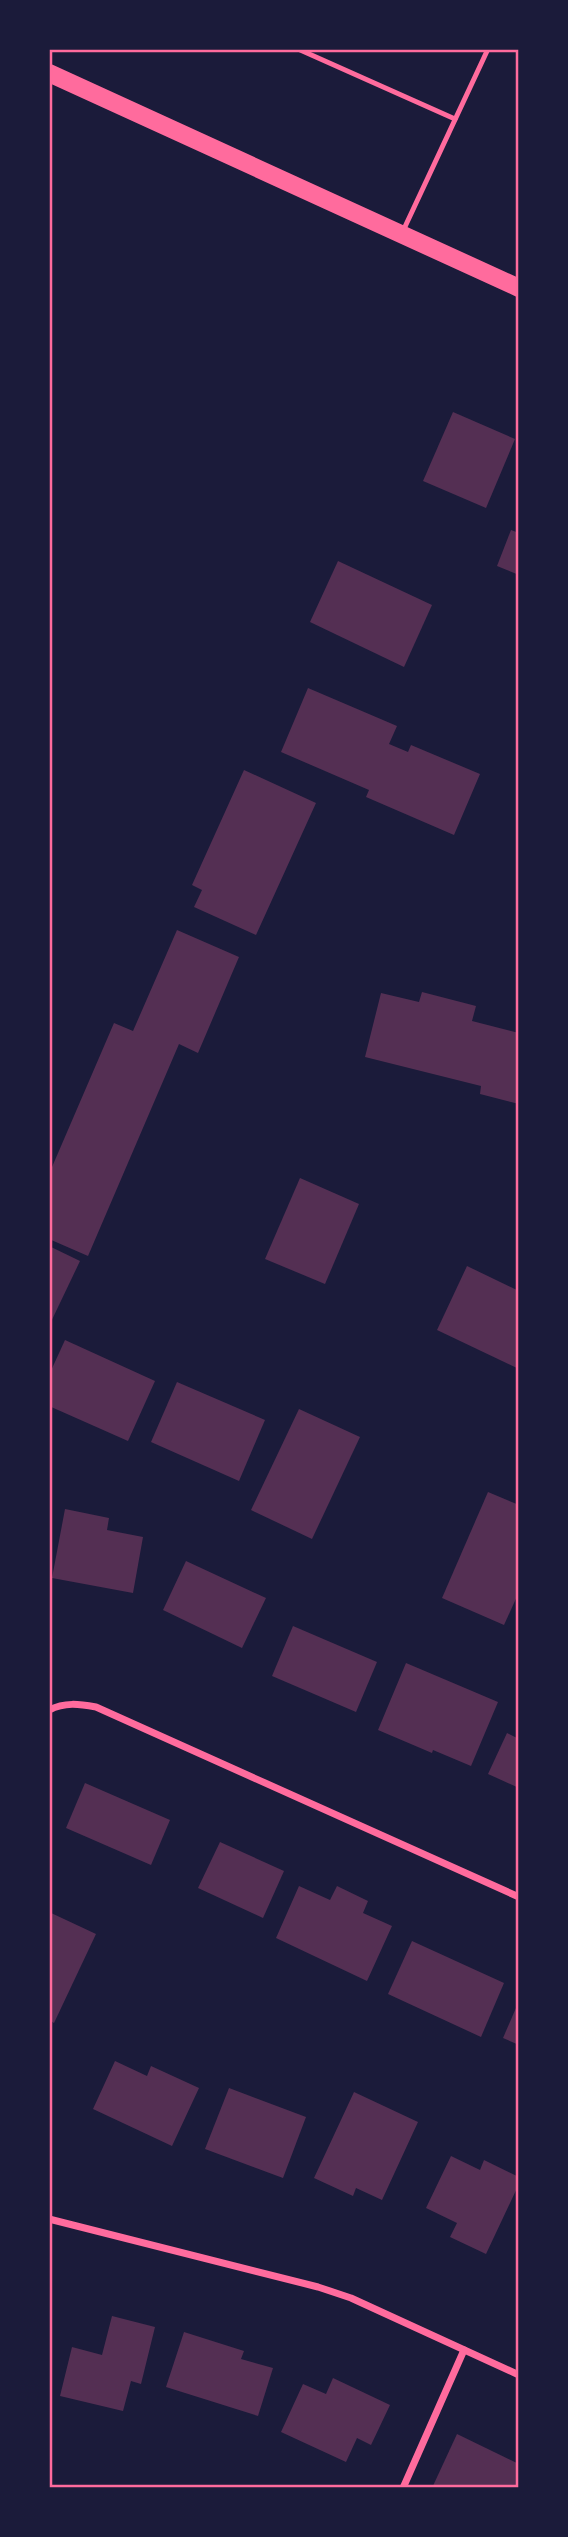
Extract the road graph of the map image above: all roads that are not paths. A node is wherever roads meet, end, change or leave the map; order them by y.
1 (298, 49) edge
2 (488, 49) edge
3 (49, 73) edge
4 (455, 119) junction
5 (402, 234) junction
6 (519, 288) edge
7 (49, 1710) edge
8 (519, 1897) edge
9 (49, 2219) edge
10 (464, 2350) junction
11 (519, 2375) edge
12 (403, 2488) edge

1 - 4 lane
2 - 4 lane
3 - 5 main road
4 - 5 lane
5 - 6 main road
7 - 8 street
9 - 10 street
10 - 11 street
10 - 12 street

